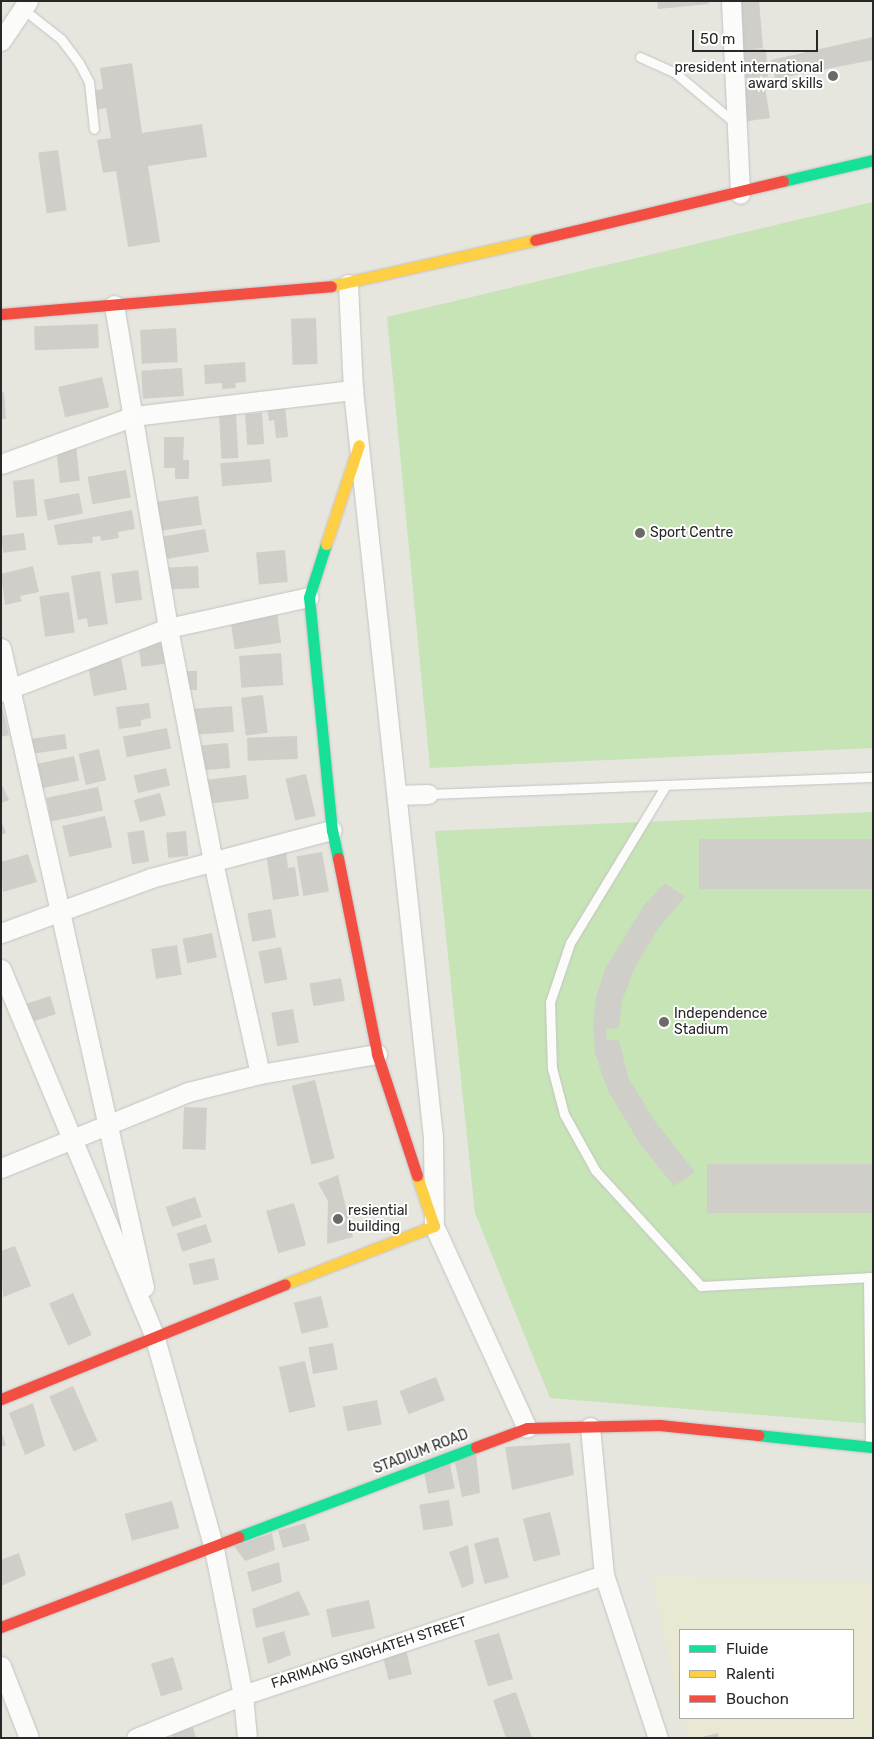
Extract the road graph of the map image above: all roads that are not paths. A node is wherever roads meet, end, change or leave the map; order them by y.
1 (731, 1) edge
2 (25, 5) edge
3 (1, 41) edge
4 (640, 57) dead end
5 (739, 126) junction
6 (94, 129) dead end
7 (873, 160) edge
8 (740, 194) junction
9 (348, 284) junction
10 (114, 305) junction
11 (1, 314) edge
12 (353, 390) junction
13 (134, 416) junction
14 (359, 445) junction
15 (1, 464) edge
16 (309, 596) junction
17 (168, 628) junction
18 (1, 648) edge
19 (6, 690) edge
20 (873, 777) edge
21 (666, 785) junction
22 (428, 794) joint
23 (397, 795) junction
24 (332, 830) junction
25 (213, 862) junction
26 (62, 911) junction
27 (1, 933) edge
28 (1, 969) edge
29 (377, 1054) junction
30 (260, 1074) junction
31 (108, 1125) junction
32 (73, 1140) junction
33 (1, 1168) edge
34 (434, 1226) junction
35 (870, 1277) edge
36 (154, 1335) junction
37 (1, 1399) edge
38 (590, 1427) junction
39 (527, 1428) junction
40 (871, 1447) edge
41 (214, 1549) junction
42 (604, 1575) junction
43 (1, 1627) edge
44 (1, 1666) edge
45 (242, 1695) junction
46 (29, 1738) edge
47 (136, 1738) edge
48 (247, 1738) edge
49 (658, 1738) edge

1 - 5 street
2 - 3 street
2 - 6 lane
4 - 5 lane
5 - 8 street
7 - 8 street
8 - 9 street
9 - 10 street
9 - 12 street
10 - 11 street
10 - 13 street
12 - 13 street
12 - 14 street
13 - 15 street
13 - 17 street
14 - 16 street
14 - 23 street
16 - 17 street
16 - 24 street
17 - 19 street
17 - 25 street
18 - 19 street
19 - 26 street
20 - 21 lane
21 - 22 lane
21 - 35 lane
22 - 23 street
23 - 34 street
24 - 25 street
24 - 29 street
25 - 26 street
25 - 30 street
26 - 27 street
26 - 31 street
28 - 32 street
29 - 30 street
29 - 34 street
30 - 31 street
31 - 32 street
31 - 36 street
32 - 33 street
32 - 36 street
34 - 36 street
34 - 39 street
35 - 40 lane
36 - 37 street
36 - 41 street
38 - 39 street, STADIUM ROAD
38 - 40 street, STADIUM ROAD
38 - 42 street
39 - 41 street, STADIUM ROAD
41 - 43 street, STADIUM ROAD
41 - 45 street
42 - 45 street, FARIMANG SINGHATEH STREET
42 - 49 street
44 - 46 street
45 - 47 street, FARIMANG SINGHATEH STREET
45 - 48 street

